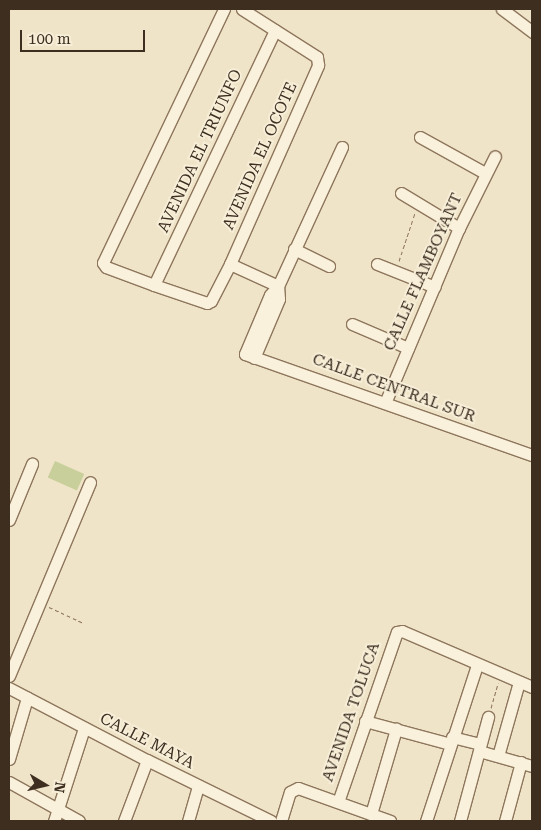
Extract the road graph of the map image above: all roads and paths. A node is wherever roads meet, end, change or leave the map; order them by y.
1 (224, 9) edge
2 (242, 9) edge
3 (502, 9) edge
4 (275, 30) junction
5 (532, 32) edge
6 (420, 137) dead end
7 (342, 147) dead end
8 (495, 156) dead end
9 (485, 173) junction
10 (401, 193) dead end
11 (418, 203) junction
12 (460, 228) junction
13 (294, 249) junction
14 (230, 264) junction
15 (377, 264) dead end
16 (330, 266) dead end
17 (396, 271) junction
18 (154, 285) junction
19 (278, 286) junction
20 (435, 287) junction
21 (352, 324) dead end
22 (408, 348) junction
23 (385, 403) junction
24 (532, 454) edge
25 (32, 464) dead end
26 (90, 482) dead end
27 (9, 520) edge
28 (39, 603) junction
29 (84, 623) dead end
30 (477, 665) junction
31 (501, 675) junction
32 (9, 676) edge
33 (519, 682) junction
34 (532, 687) edge
35 (9, 688) edge
36 (27, 698) junction
37 (488, 717) joint
38 (365, 721) junction
39 (84, 728) junction
40 (396, 730) junction
41 (451, 740) junction
42 (480, 748) junction
43 (498, 756) junction
44 (9, 759) edge
45 (147, 760) junction
46 (526, 764) edge
47 (9, 782) edge
48 (198, 785) junction
49 (338, 802) junction
50 (371, 814) junction
51 (56, 816) edge
52 (258, 818) edge
53 (79, 821) edge
54 (124, 821) edge
55 (188, 821) edge
56 (271, 821) edge
57 (280, 821) edge
58 (390, 821) edge
59 (426, 821) edge
60 (460, 821) edge
61 (505, 821) edge

1 - 18 street
2 - 4 street
3 - 5 street
4 - 14 street, AVENIDA EL OCOTE
4 - 18 street, AVENIDA EL TRIUNFO
6 - 9 street
7 - 13 street
8 - 9 street, CALLE FLAMBOYANT
9 - 12 street, CALLE FLAMBOYANT
10 - 11 street
11 - 12 street
11 - 17 path
12 - 20 street, CALLE FLAMBOYANT
13 - 16 street
13 - 19 street
14 - 18 street, AVENIDA EL OCOTE
14 - 19 street
15 - 17 street
17 - 20 street
19 - 23 street, CALLE CENTRAL SUR
20 - 22 street, CALLE FLAMBOYANT
21 - 22 street
22 - 23 street, CALLE FLAMBOYANT
23 - 24 street, CALLE CENTRAL SUR
25 - 27 street
26 - 28 street
28 - 29 path
28 - 32 street
30 - 31 street
30 - 38 street, AVENIDA TOLUCA
30 - 41 street
31 - 33 street
31 - 37 path
33 - 34 street
33 - 43 street
35 - 36 street, CALLE MAYA
36 - 39 street, CALLE MAYA
36 - 44 street
37 - 42 street
38 - 40 street
38 - 49 street, AVENIDA TOLUCA
39 - 45 street, CALLE MAYA
39 - 51 street
40 - 41 street
40 - 50 street
41 - 42 street
41 - 59 street
42 - 43 street
42 - 60 street
43 - 46 street
45 - 48 street, CALLE MAYA
45 - 54 street
46 - 61 street
47 - 51 street
48 - 52 street, CALLE MAYA
48 - 55 street
49 - 50 street
49 - 57 street
50 - 58 street
51 - 53 street
52 - 56 street, CALLE MAYA

